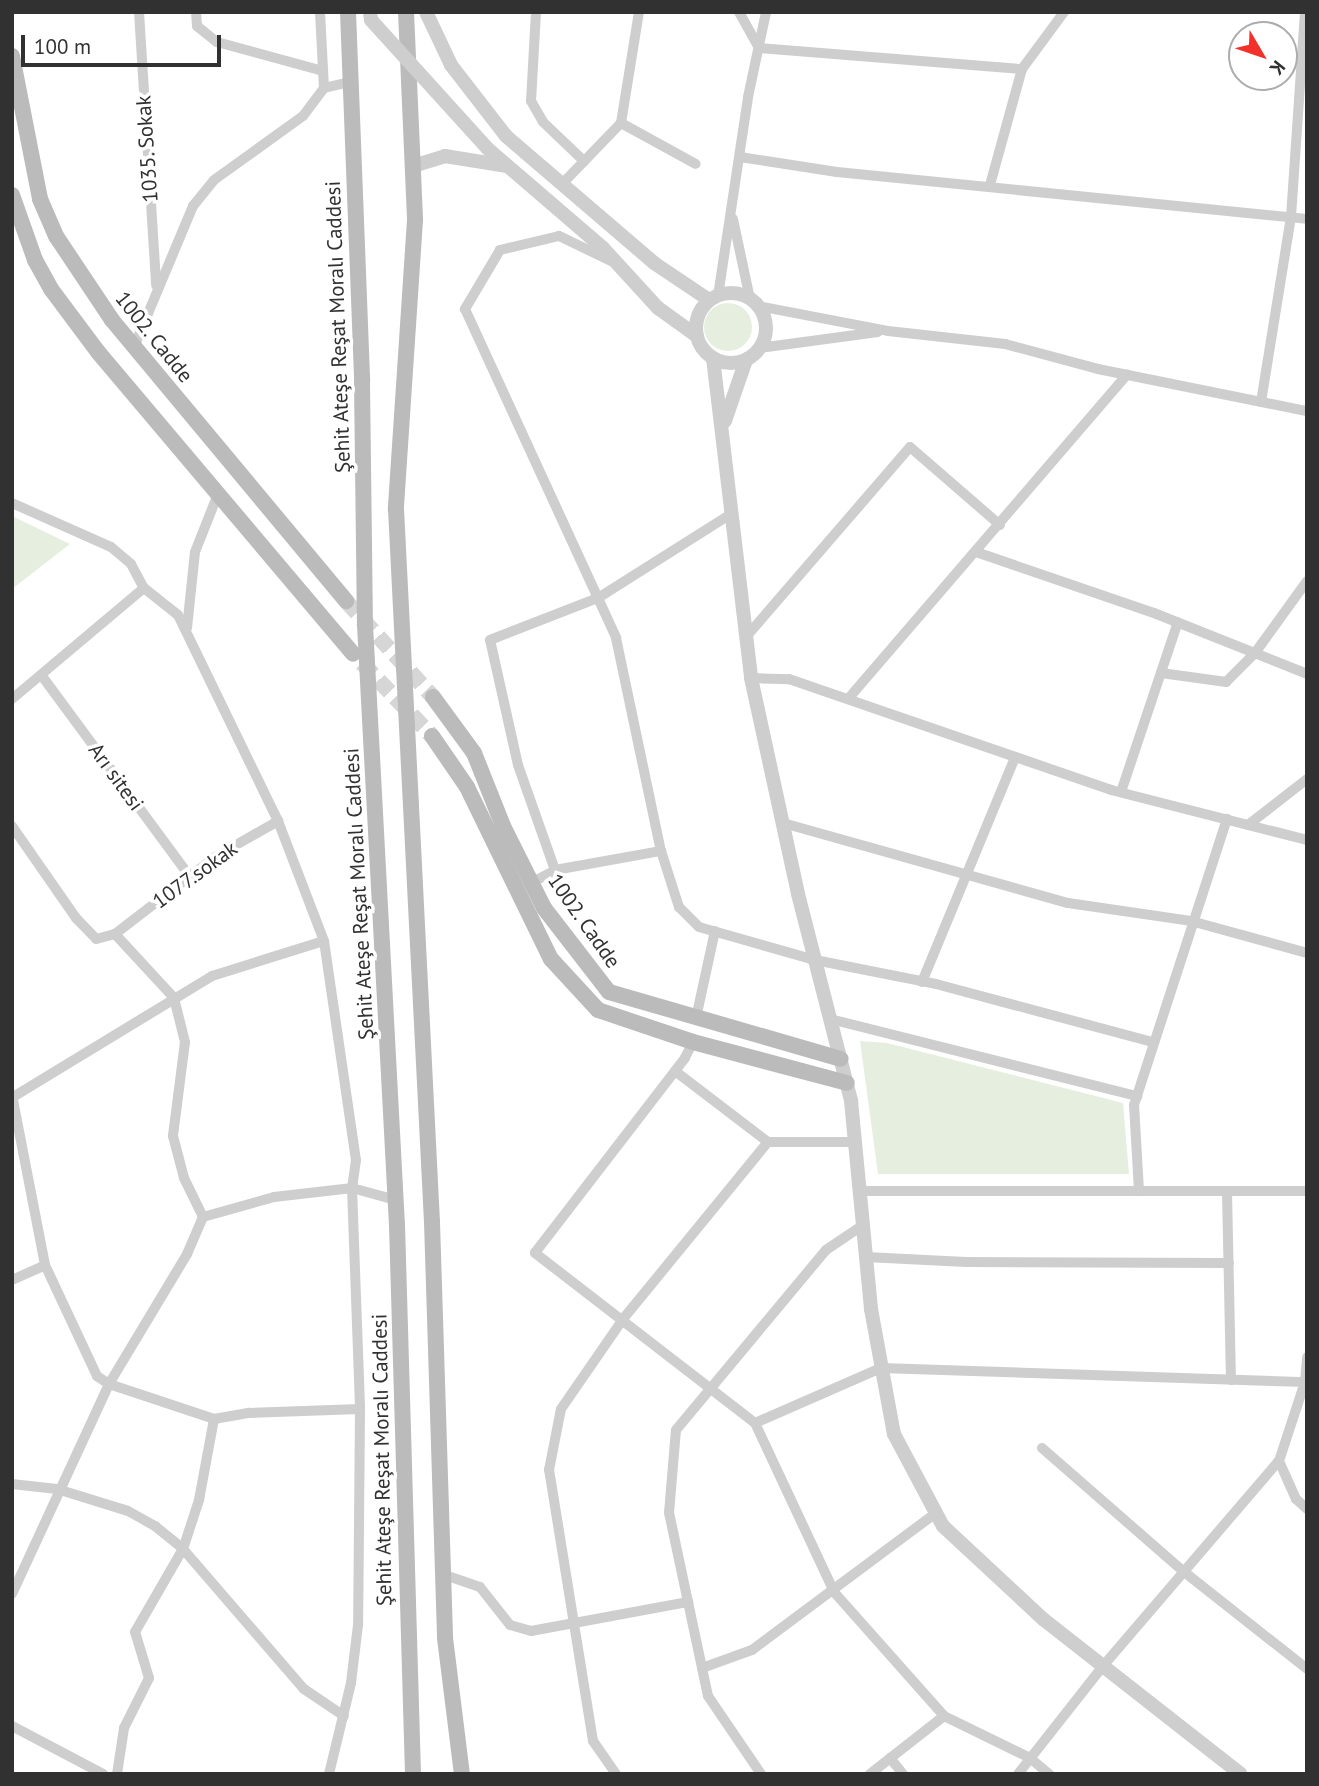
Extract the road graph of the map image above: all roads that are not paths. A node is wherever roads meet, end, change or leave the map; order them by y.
1 (139, 12) edge
2 (196, 12) edge
3 (320, 12) edge
4 (348, 12) edge
5 (370, 12) edge
6 (406, 12) edge
7 (426, 12) edge
8 (536, 12) edge
9 (639, 12) edge
10 (739, 12) edge
11 (766, 12) edge
12 (1063, 12) edge
13 (1305, 12) edge
14 (759, 48) junction
15 (12, 56) edge
16 (1022, 69) junction
17 (323, 71) junction
18 (350, 82) junction
19 (324, 88) junction
20 (1302, 99) edge
21 (621, 123) junction
22 (740, 157) junction
23 (583, 161) junction
24 (696, 164) dead end
25 (413, 166) junction
26 (508, 166) junction
27 (562, 184) junction
28 (990, 185) junction
29 (12, 195) edge
30 (732, 212) junction
31 (1291, 217) junction
32 (1307, 219) edge
33 (617, 264) junction
34 (156, 286) junction
35 (714, 298) junction
36 (754, 303) junction
37 (888, 331) junction
38 (697, 336) junction
39 (134, 347) junction
40 (759, 348) junction
41 (713, 358) junction
42 (746, 360) junction
43 (111, 367) junction
44 (1127, 375) junction
45 (1261, 401) junction
46 (1307, 411) edge
47 (724, 426) junction
48 (240, 474) junction
49 (218, 494) junction
50 (12, 503) edge
51 (731, 514) junction
52 (1000, 525) junction
53 (976, 552) junction
54 (1307, 581) edge
55 (144, 588) junction
56 (598, 598) junction
57 (346, 601) tunnel mouth
58 (1178, 622) junction
59 (187, 628) junction
60 (746, 638) junction
61 (1255, 653) junction
62 (353, 654) tunnel mouth
63 (1161, 673) junction
64 (1307, 674) edge
65 (42, 676) junction
66 (751, 678) junction
67 (433, 697) tunnel mouth
68 (12, 699) edge
69 (848, 699) junction
70 (432, 736) tunnel mouth
71 (1016, 757) junction
72 (1307, 779) edge
73 (1121, 792) junction
74 (1227, 819) junction
75 (278, 821) junction
76 (783, 823) junction
77 (1248, 825) junction
78 (12, 826) edge
79 (1307, 840) edge
80 (661, 851) junction
81 (555, 870) junction
82 (966, 874) junction
83 (190, 877) junction
84 (524, 886) junction
85 (1191, 921) junction
86 (715, 931) junction
87 (115, 934) junction
88 (324, 941) junction
89 (1307, 953) edge
90 (815, 960) junction
91 (922, 982) junction
92 (174, 998) junction
93 (696, 1018) junction
94 (830, 1018) junction
95 (692, 1042) junction
96 (1153, 1042) junction
97 (841, 1059) junction
98 (676, 1071) junction
99 (847, 1083) junction
100 (13, 1096) edge
101 (1137, 1096) junction
102 (768, 1142) junction
103 (855, 1142) junction
104 (352, 1188) junction
105 (860, 1191) junction
106 (1139, 1191) junction
107 (1227, 1191) junction
108 (1307, 1191) edge
109 (396, 1200) junction
110 (203, 1217) junction
111 (863, 1225) junction
112 (866, 1257) junction
113 (1229, 1263) junction
114 (45, 1265) junction
115 (12, 1280) edge
116 (624, 1319) junction
117 (1307, 1357) edge
118 (881, 1368) junction
119 (1231, 1380) junction
120 (1306, 1382) edge
121 (109, 1384) junction
122 (713, 1386) junction
123 (360, 1409) junction
124 (214, 1419) junction
125 (754, 1423) junction
126 (1042, 1448) dead end
127 (1279, 1461) junction
128 (12, 1484) edge
129 (58, 1489) junction
130 (1307, 1509) edge
131 (936, 1513) junction
132 (183, 1549) junction
133 (1183, 1571) junction
134 (442, 1574) junction
135 (834, 1592) junction
136 (12, 1594) edge
137 (688, 1602) junction
138 (572, 1621) junction
139 (1103, 1666) junction
140 (702, 1668) junction
141 (1307, 1669) edge
142 (344, 1716) junction
143 (944, 1716) junction
144 (12, 1726) edge
145 (890, 1758) junction
146 (1030, 1758) junction
147 (103, 1774) edge
148 (117, 1774) edge
149 (329, 1774) edge
150 (414, 1774) edge
151 (462, 1774) edge
152 (616, 1774) edge
153 (761, 1774) edge
154 (870, 1774) edge
155 (903, 1774) edge
156 (1018, 1774) edge
157 (1049, 1774) edge
158 (1241, 1774) edge

1 - 34 street, 1035. Sokak
2 - 17 street
3 - 17 street
4 - 18 main road, Şehit Ateşe Reşat Moralı Caddesi
5 - 26 street, bridge
6 - 25 main road
7 - 27 street
8 - 23 street
9 - 21 street
10 - 14 street
11 - 14 street
12 - 16 street
13 - 20 street
14 - 16 street
14 - 22 street
15 - 39 main road, 1002. Cadde
16 - 28 street
17 - 19 street
18 - 19 street
18 - 109 main road, Şehit Ateşe Reşat Moralı Caddesi
19 - 34 street
20 - 31 street
21 - 23 street
21 - 24 street
22 - 28 street
22 - 30 street
23 - 27 street
25 - 26 street
25 - 134 main road
26 - 33 street
27 - 35 street
28 - 31 street
29 - 43 main road
30 - 35 street
30 - 36 street
31 - 32 street
31 - 45 street
33 - 38 street
33 - 56 street
34 - 39 street
35 - 36 street
35 - 38 street
36 - 37 street
36 - 40 street
37 - 40 street
37 - 44 street
38 - 41 street
39 - 43 main road
39 - 48 main road, 1002. Cadde
40 - 42 street
41 - 42 street
41 - 47 street
42 - 47 street
43 - 49 main road
44 - 45 street
44 - 52 street
45 - 46 street
47 - 51 street
48 - 49 main road
48 - 57 main road, 1002. Cadde
49 - 59 street
49 - 62 main road
50 - 55 street
51 - 56 street
51 - 60 street
52 - 53 street
52 - 60 street
53 - 58 street
53 - 69 street
54 - 61 street
55 - 59 street
55 - 65 street
56 - 80 street
56 - 81 street
58 - 61 street
58 - 63 street
59 - 75 street
60 - 66 street
61 - 63 street
61 - 64 street
63 - 73 street
65 - 68 street
65 - 83 street, Arı sitesi
66 - 69 street
66 - 76 street
67 - 84 main road, 1002. Cadde
69 - 71 street
70 - 84 main road, 1002. Cadde
71 - 73 street
71 - 82 street
72 - 77 street
73 - 74 street
74 - 77 street
74 - 85 street
75 - 83 street, 1077.sokak
75 - 88 street
76 - 82 street
76 - 90 street
77 - 79 street
78 - 87 street
80 - 81 street
80 - 86 street
81 - 84 street
82 - 85 street
82 - 91 street
83 - 87 street, 1077.sokak
84 - 93 main road, 1002. Cadde
84 - 95 main road, 1002. Cadde
85 - 89 street
85 - 96 street
86 - 90 street
86 - 93 street
87 - 92 street
88 - 92 street
88 - 104 street
90 - 91 street
90 - 94 street
91 - 96 street
92 - 100 street
92 - 110 street
93 - 95 main road
93 - 97 main road, 1002. Cadde
94 - 97 street
94 - 101 street
95 - 98 street
95 - 99 main road, 1002. Cadde
96 - 101 street
97 - 99 street
98 - 102 street
98 - 116 street
99 - 103 street
100 - 114 street
101 - 106 street
102 - 103 street
102 - 116 street
103 - 105 street
104 - 109 street
104 - 110 street
104 - 123 street
105 - 106 street
105 - 111 street
106 - 107 street
107 - 108 street
107 - 113 street
109 - 150 main road, Şehit Ateşe Reşat Moralı Caddesi
110 - 121 street
111 - 112 street
111 - 122 street
112 - 113 street
112 - 118 street
113 - 119 street
114 - 115 street
114 - 121 street
116 - 122 street
116 - 138 street
117 - 120 street
118 - 119 street
118 - 125 street
118 - 131 street
119 - 120 street
120 - 127 street
121 - 124 street
121 - 129 street
122 - 125 street
122 - 137 street
123 - 124 street
123 - 142 street
124 - 132 street
125 - 135 street
126 - 133 street
127 - 130 street
127 - 133 street
128 - 129 street
129 - 132 street
129 - 136 street
131 - 135 street
131 - 139 street
132 - 142 street
132 - 148 street
133 - 139 street
133 - 141 street
134 - 138 street
134 - 151 main road
135 - 140 street
135 - 143 street
137 - 138 street
137 - 140 street
138 - 152 street
139 - 146 street
139 - 158 street
140 - 153 street
142 - 149 street
143 - 145 street
143 - 146 street
144 - 147 street
145 - 154 street
145 - 155 street
146 - 156 street
146 - 157 street

